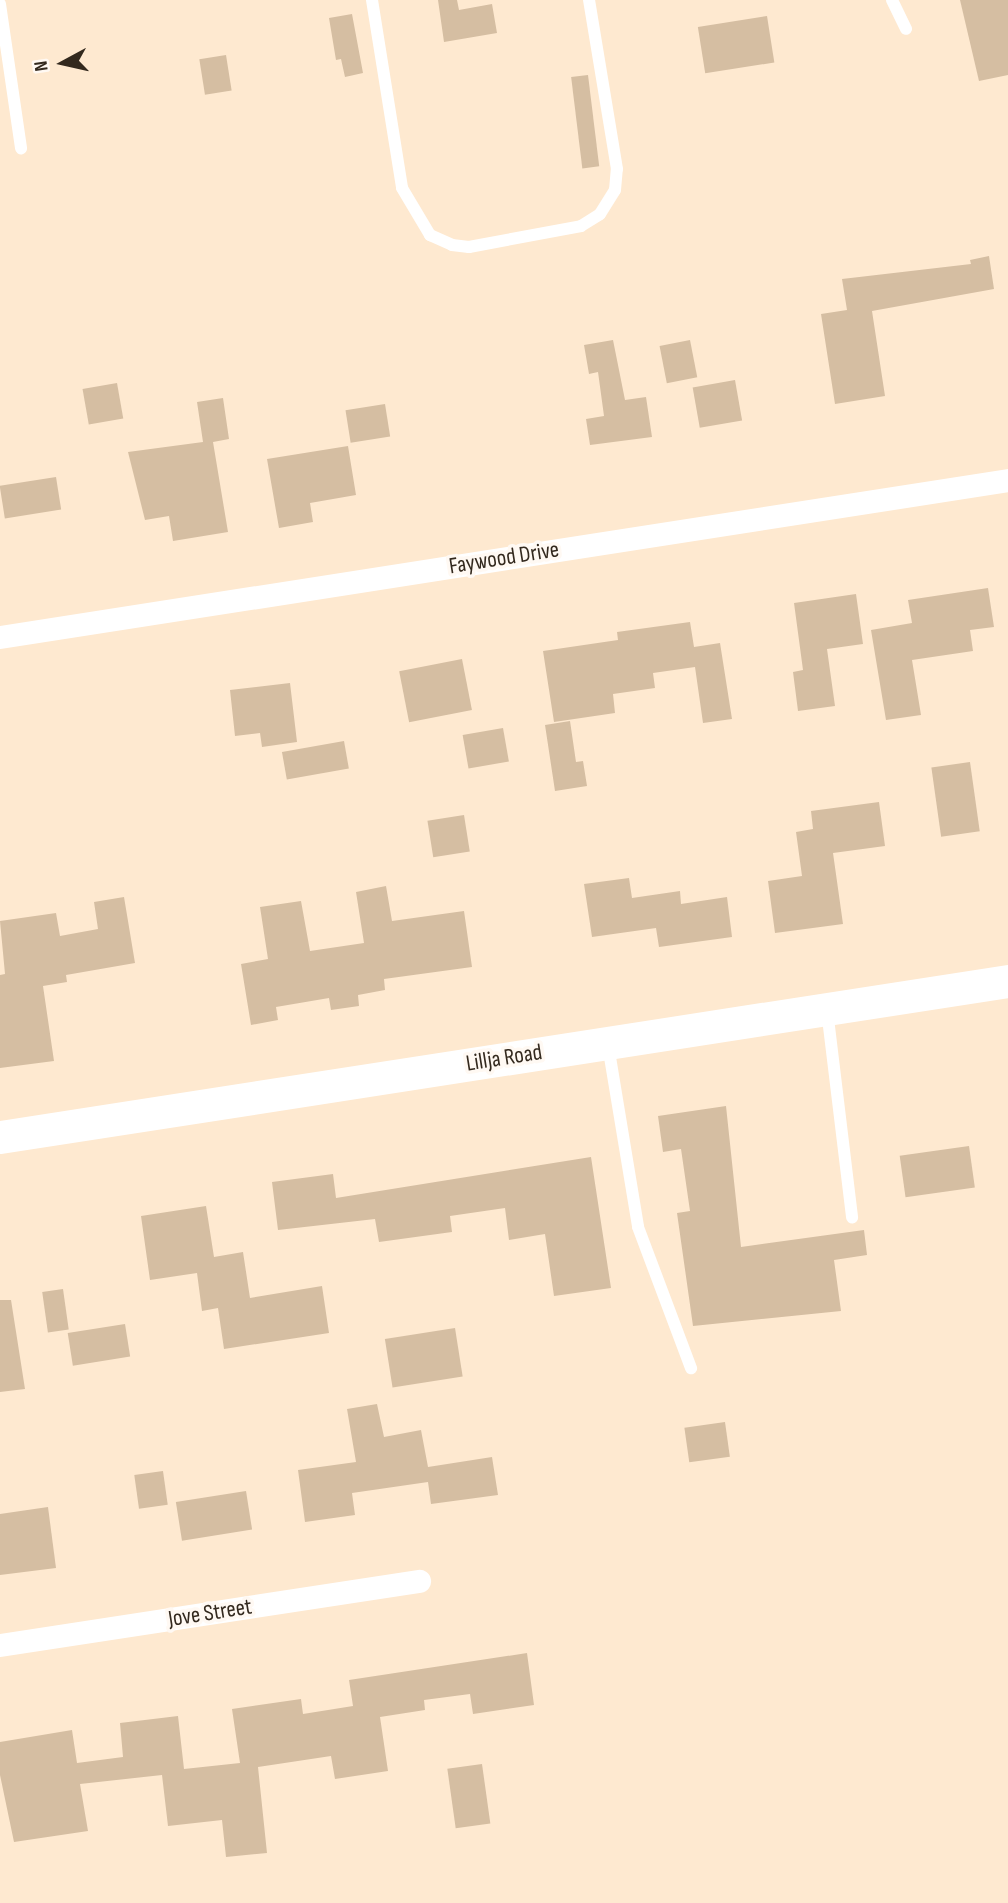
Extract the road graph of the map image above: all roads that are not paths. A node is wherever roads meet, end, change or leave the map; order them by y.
1 (372, 0) edge
2 (589, 0) edge
3 (892, 0) edge
4 (0, 4) edge
5 (906, 29) dead end
6 (21, 148) dead end
7 (1008, 480) edge
8 (0, 637) edge
9 (1008, 981) edge
10 (827, 1009) junction
11 (608, 1042) junction
12 (0, 1138) edge
13 (852, 1217) dead end
14 (691, 1368) dead end
15 (419, 1581) dead end
16 (0, 1645) edge

1 - 2 lane
3 - 5 lane
4 - 6 lane
7 - 8 street, Faywood Drive
9 - 10 street, Lillja Road
10 - 11 street, Lillja Road
10 - 13 lane
11 - 12 street, Lillja Road
11 - 14 lane
15 - 16 street, Jove Street

